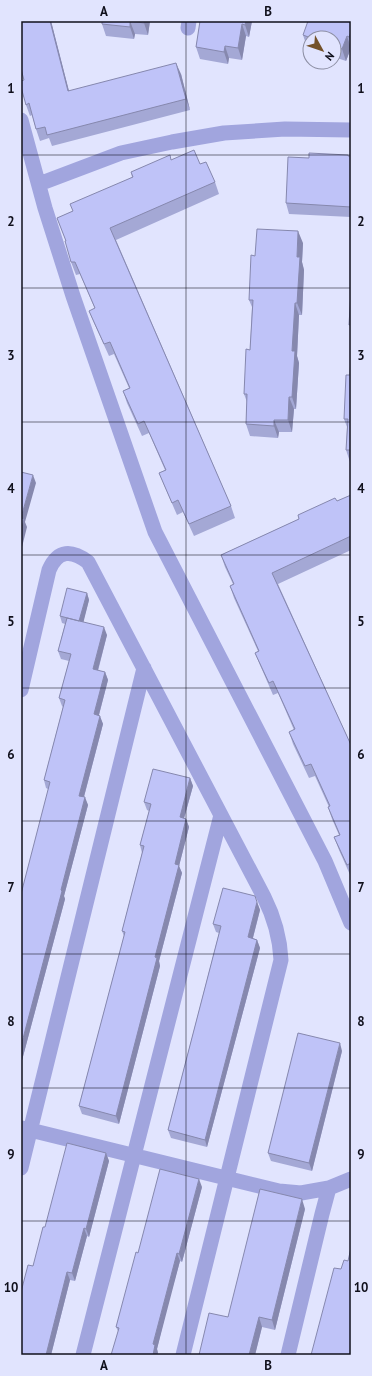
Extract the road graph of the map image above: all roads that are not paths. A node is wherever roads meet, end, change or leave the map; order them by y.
1 (21, 120) edge
2 (351, 130) edge
3 (39, 184) junction
4 (144, 668) junction
5 (21, 690) edge
6 (221, 815) junction
7 (351, 923) edge
8 (26, 1129) edge
9 (134, 1155) junction
10 (21, 1168) edge
11 (227, 1178) junction
12 (351, 1179) edge
13 (329, 1188) junction
14 (83, 1355) edge
15 (183, 1355) edge
16 (288, 1355) edge

1 - 3 lane
2 - 3 lane
3 - 7 lane
4 - 5 lane
4 - 6 lane
4 - 8 lane
6 - 9 lane
6 - 11 lane
8 - 9 lane
8 - 10 lane
9 - 11 lane
9 - 14 lane
11 - 13 lane
11 - 15 lane
12 - 13 lane
13 - 16 lane

